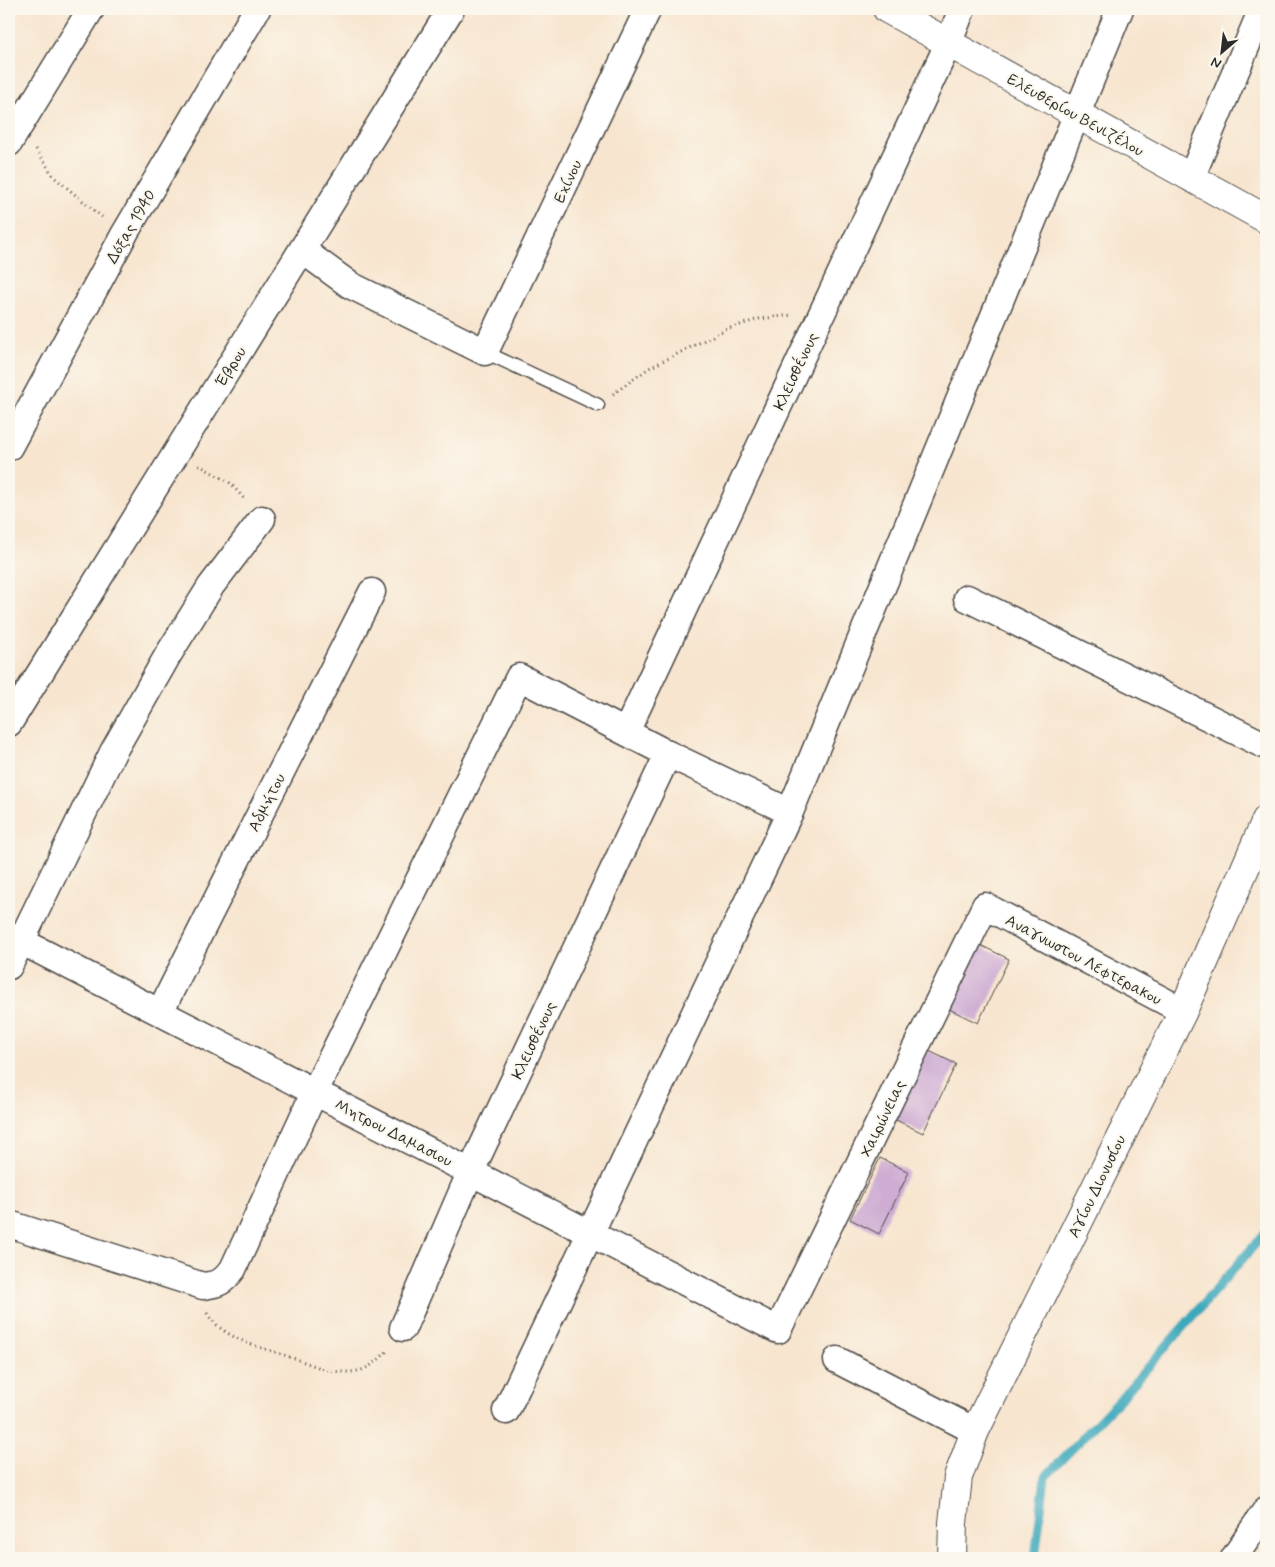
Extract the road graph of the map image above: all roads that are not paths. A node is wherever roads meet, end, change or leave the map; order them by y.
1 (91, 9) edge
2 (257, 9) edge
3 (451, 9) edge
4 (648, 9) edge
5 (887, 9) edge
6 (962, 9) edge
7 (1120, 9) edge
8 (1262, 9) edge
9 (949, 42) junction
10 (1078, 114) junction
11 (9, 143) edge
12 (1191, 178) junction
13 (1266, 219) edge
14 (302, 250) junction
15 (485, 352) junction
16 (598, 405) road end
17 (9, 447) edge
18 (262, 519) road end
19 (372, 592) dead end
20 (966, 598) dead end
21 (9, 723) edge
22 (626, 732) junction
23 (1266, 746) edge
24 (668, 754) junction
25 (790, 812) junction
26 (1266, 820) edge
27 (985, 906) joint
28 (15, 938) edge
29 (9, 966) edge
30 (1183, 1011) junction
31 (160, 1012) junction
32 (315, 1091) junction
33 (471, 1171) junction
34 (9, 1224) edge
35 (590, 1233) junction
36 (403, 1328) road end
37 (778, 1330) joint
38 (837, 1360) dead end
39 (506, 1410) dead end
40 (975, 1431) junction
41 (1266, 1510) edge
42 (952, 1558) edge
43 (1234, 1558) edge

1 - 11 street
2 - 17 street, Δόξας 1940
3 - 14 street, Έβρου
4 - 15 street, Εχίνου
5 - 9 street, Ελευθερίου Βενιζέλου
6 - 9 street, Κλεισθένους
7 - 10 street
8 - 12 street
9 - 10 street, Ελευθερίου Βενιζέλου
9 - 22 street, Κλεισθένους
10 - 12 street, Ελευθερίου Βενιζέλου
10 - 25 street
12 - 13 street, Ελευθερίου Βενιζέλου
14 - 15 street
14 - 21 street, Έβρου
15 - 16 lane
18 - 28 street
19 - 31 street, Αδμήτου
20 - 23 street
22 - 24 street
22 - 32 street
24 - 25 street
24 - 33 street, Κλεισθένους
25 - 35 street
26 - 30 street, Αγίου Διονυσίου
27 - 30 street, Αναγνωστου Λεφτερακου
27 - 37 street, Χαιρώνειας
28 - 29 street
28 - 31 street, Μητρου Δαμασιου
30 - 40 street, Αγίου Διονυσίου
31 - 32 street, Μητρου Δαμασιου
32 - 33 street, Μητρου Δαμασιου
32 - 34 street
33 - 35 street, Μητρου Δαμασιου
33 - 36 street, Κλεισθένους
35 - 37 street, Μητρου Δαμασιου
35 - 39 street
38 - 40 street
40 - 42 street, Αγίου Διονυσίου
41 - 43 street

